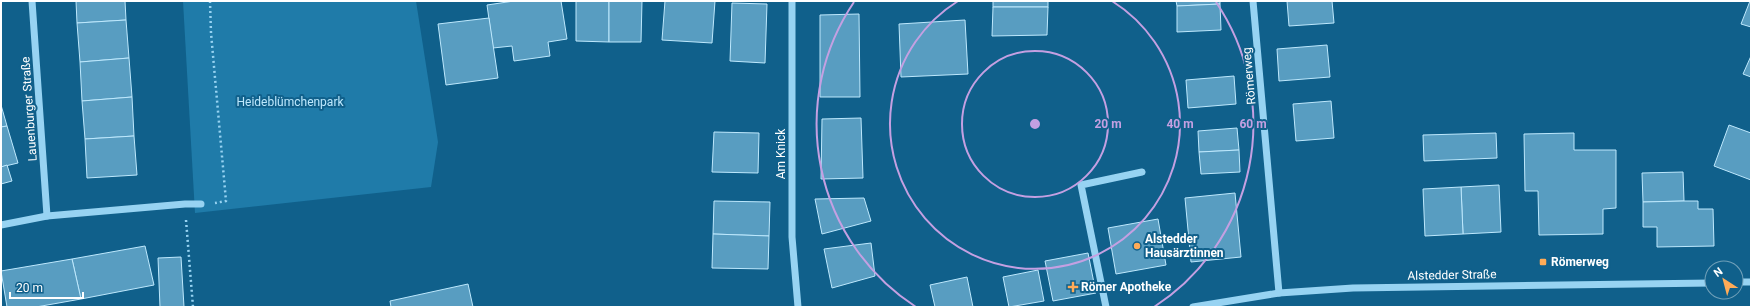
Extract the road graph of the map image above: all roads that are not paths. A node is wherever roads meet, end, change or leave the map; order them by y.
1 (32, 1) edge
2 (792, 1) edge
3 (1253, 1) edge
4 (1142, 172) dead end
5 (201, 204) road end
6 (47, 216) junction
7 (1, 225) edge
8 (1751, 274) edge
9 (1750, 282) edge
10 (1704, 283) edge
11 (1279, 293) junction
12 (798, 307) edge
13 (1106, 307) edge
14 (1193, 307) edge

1 - 6 street, Lauenburger Straße
2 - 12 street, Am Knick
3 - 11 street, Römerweg
4 - 13 street
5 - 6 street
6 - 7 street
8 - 9 street
10 - 11 street, Alstedder Straße
11 - 14 street, Alstedder Straße

